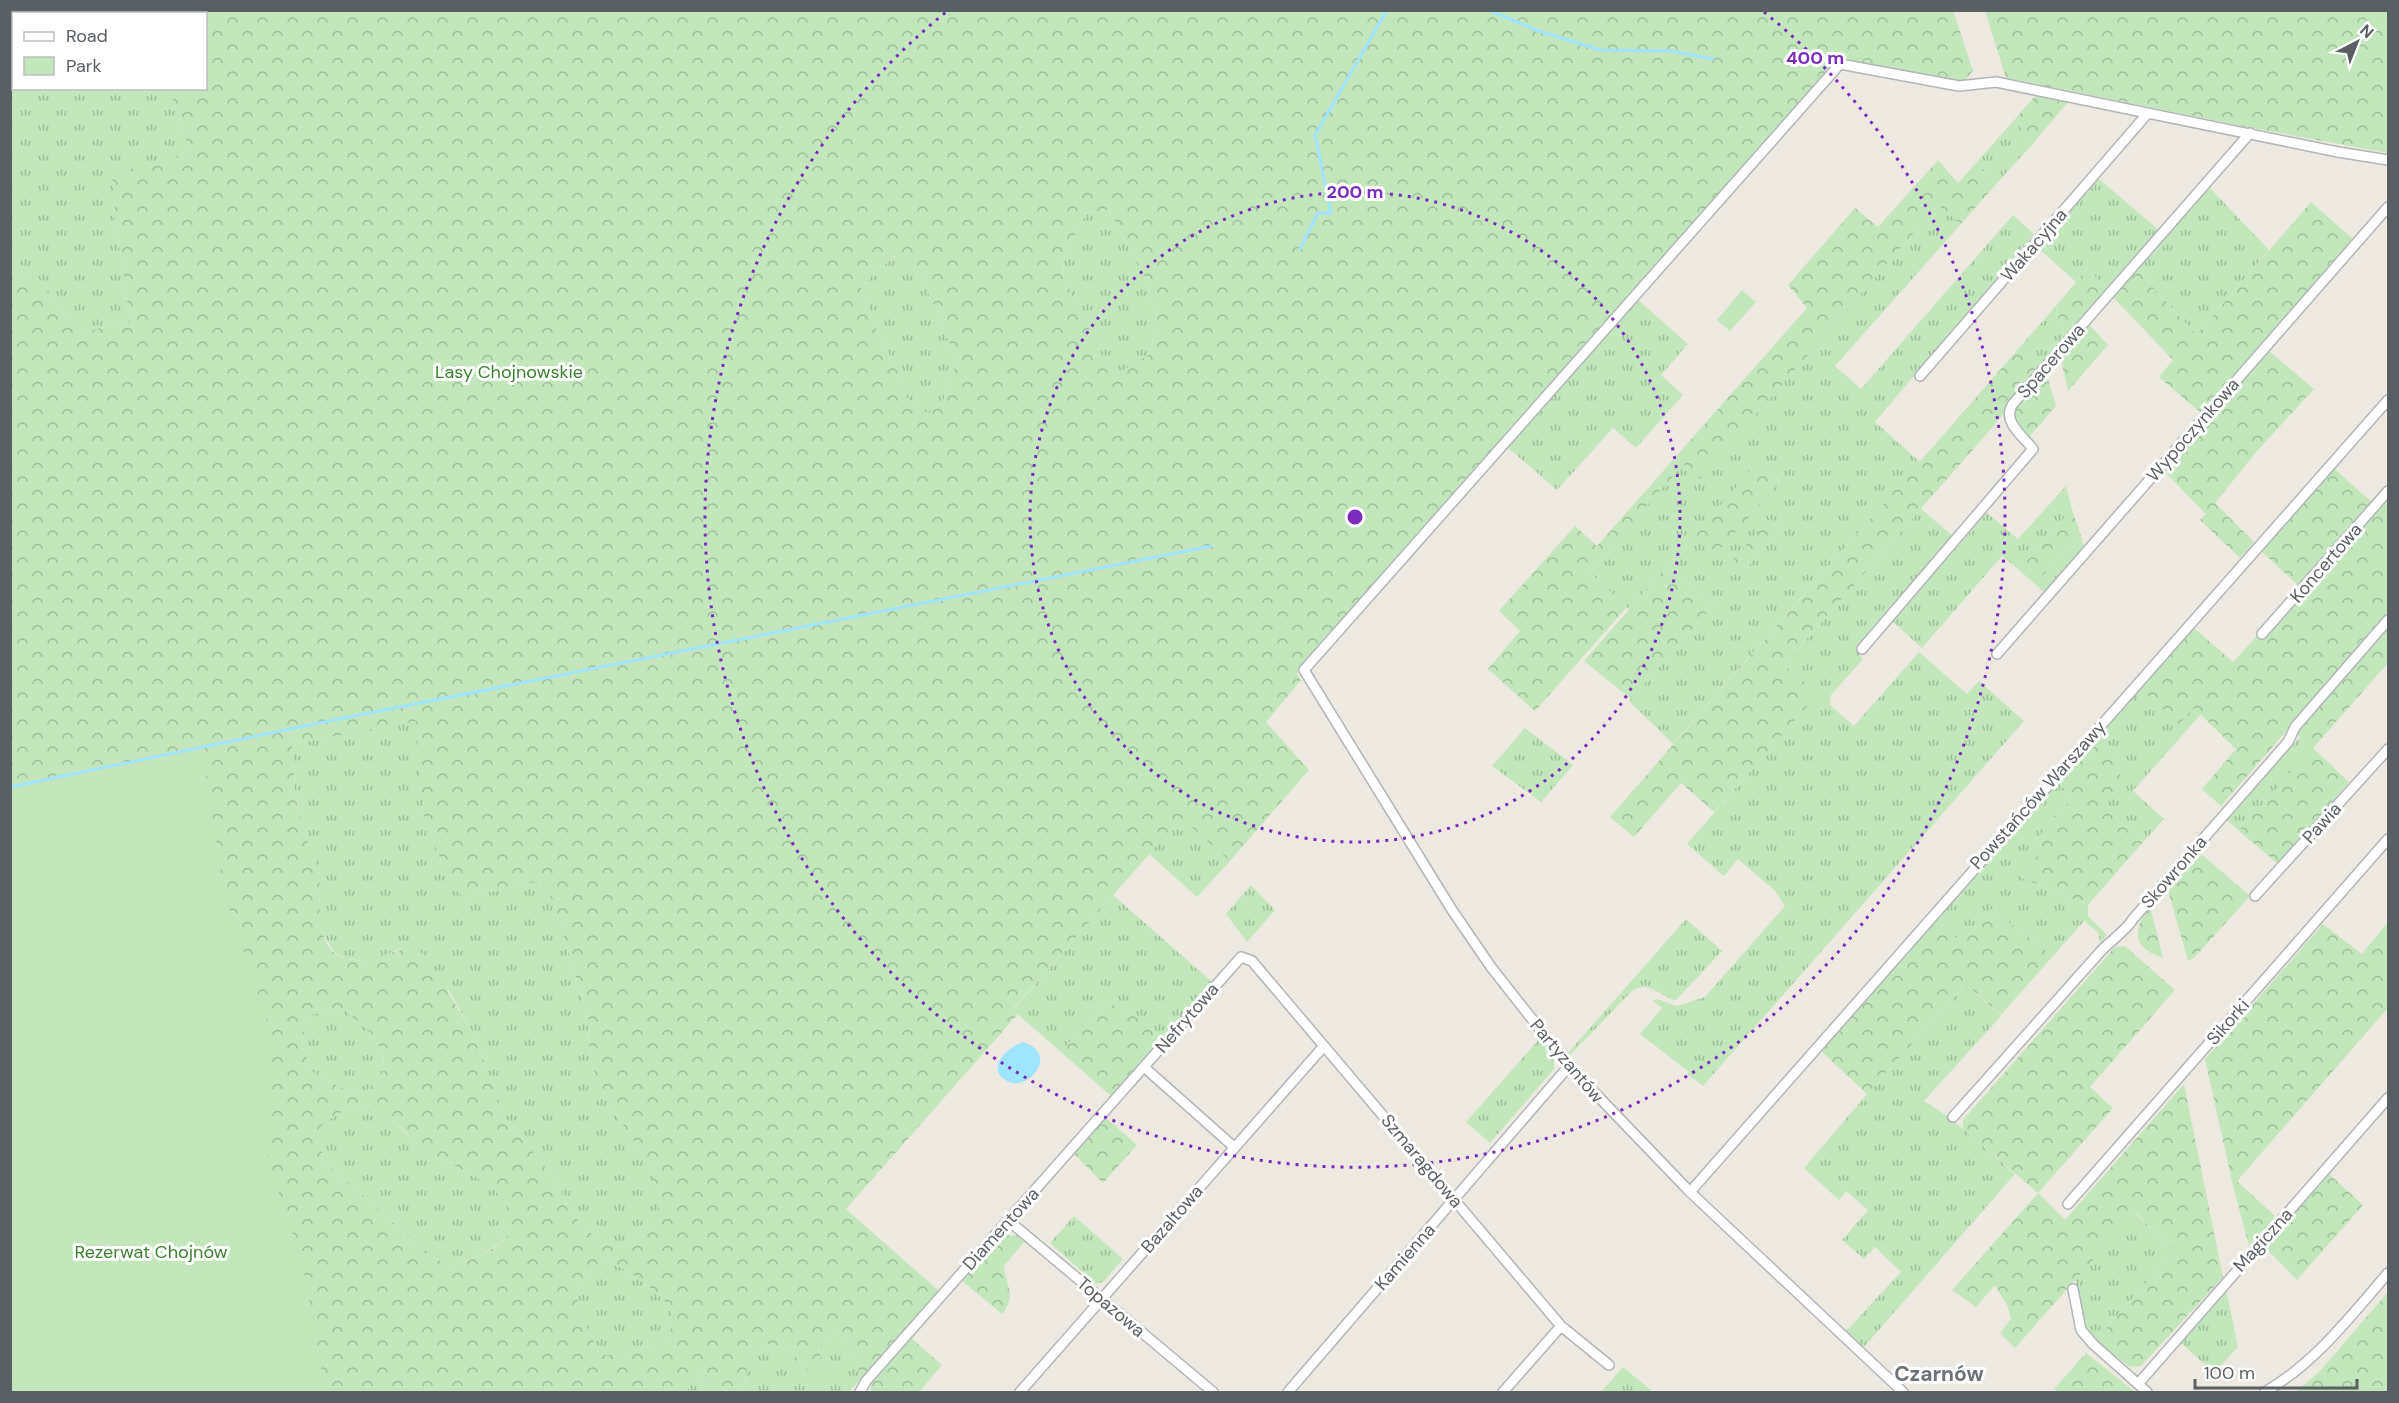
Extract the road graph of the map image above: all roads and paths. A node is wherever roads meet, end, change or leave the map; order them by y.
1 (2148, 113) junction
2 (2250, 133) junction
3 (2388, 160) edge
4 (2388, 207) edge
5 (1920, 376) dead end
6 (2388, 400) edge
7 (2388, 491) edge
8 (2388, 620) edge
9 (2262, 634) dead end
10 (1862, 649) dead end
11 (1997, 654) dead end
12 (2388, 749) edge
13 (2388, 839) edge
14 (2255, 896) dead end
15 (1239, 958) joint
16 (1324, 1046) junction
17 (1569, 1066) junction
18 (1144, 1067) junction
19 (2388, 1098) edge
20 (1953, 1117) dead end
21 (1234, 1147) junction
22 (1690, 1192) junction
23 (1454, 1200) junction
24 (2068, 1204) dead end
25 (1009, 1221) junction
26 (2388, 1274) edge
27 (2073, 1289) dead end
28 (1102, 1299) junction
29 (1561, 1326) junction
30 (1609, 1365) dead end
31 (2138, 1383) junction
32 (860, 1392) edge
33 (1020, 1392) edge
34 (1213, 1392) edge
35 (1288, 1392) edge
36 (1503, 1392) edge
37 (1903, 1392) edge
38 (2147, 1392) edge
39 (2265, 1392) edge

1 - 2 street
1 - 5 street, Wakacyjna
1 - 17 street, Partyzantów
2 - 3 street
2 - 10 street, Spacerowa
4 - 11 street, Wypoczynkowa
6 - 22 street, Powstańców Warszawy
7 - 9 street, Koncertowa
8 - 20 street, Skowronka
12 - 14 street, Pawia
13 - 24 street, Sikorki
15 - 16 street, Szmaragdowa
15 - 18 street, Nefrytowa
16 - 21 street, Bazaltowa
16 - 23 street, Szmaragdowa
17 - 22 street, Partyzantów
17 - 23 street, Kamienna
18 - 21 street, Nefrytowa
18 - 25 street, Diamentowa
19 - 31 street, Magiczna
21 - 28 street, Bazaltowa
22 - 37 street, Partyzantów
23 - 29 street, Szmaragdowa
23 - 35 street, Kamienna
25 - 28 street, Topazowa
25 - 32 street, Diamentowa
26 - 39 street
27 - 31 street
28 - 33 street, Bazaltowa
28 - 34 street, Topazowa
29 - 30 street, Szmaragdowa
29 - 36 street
31 - 38 street

